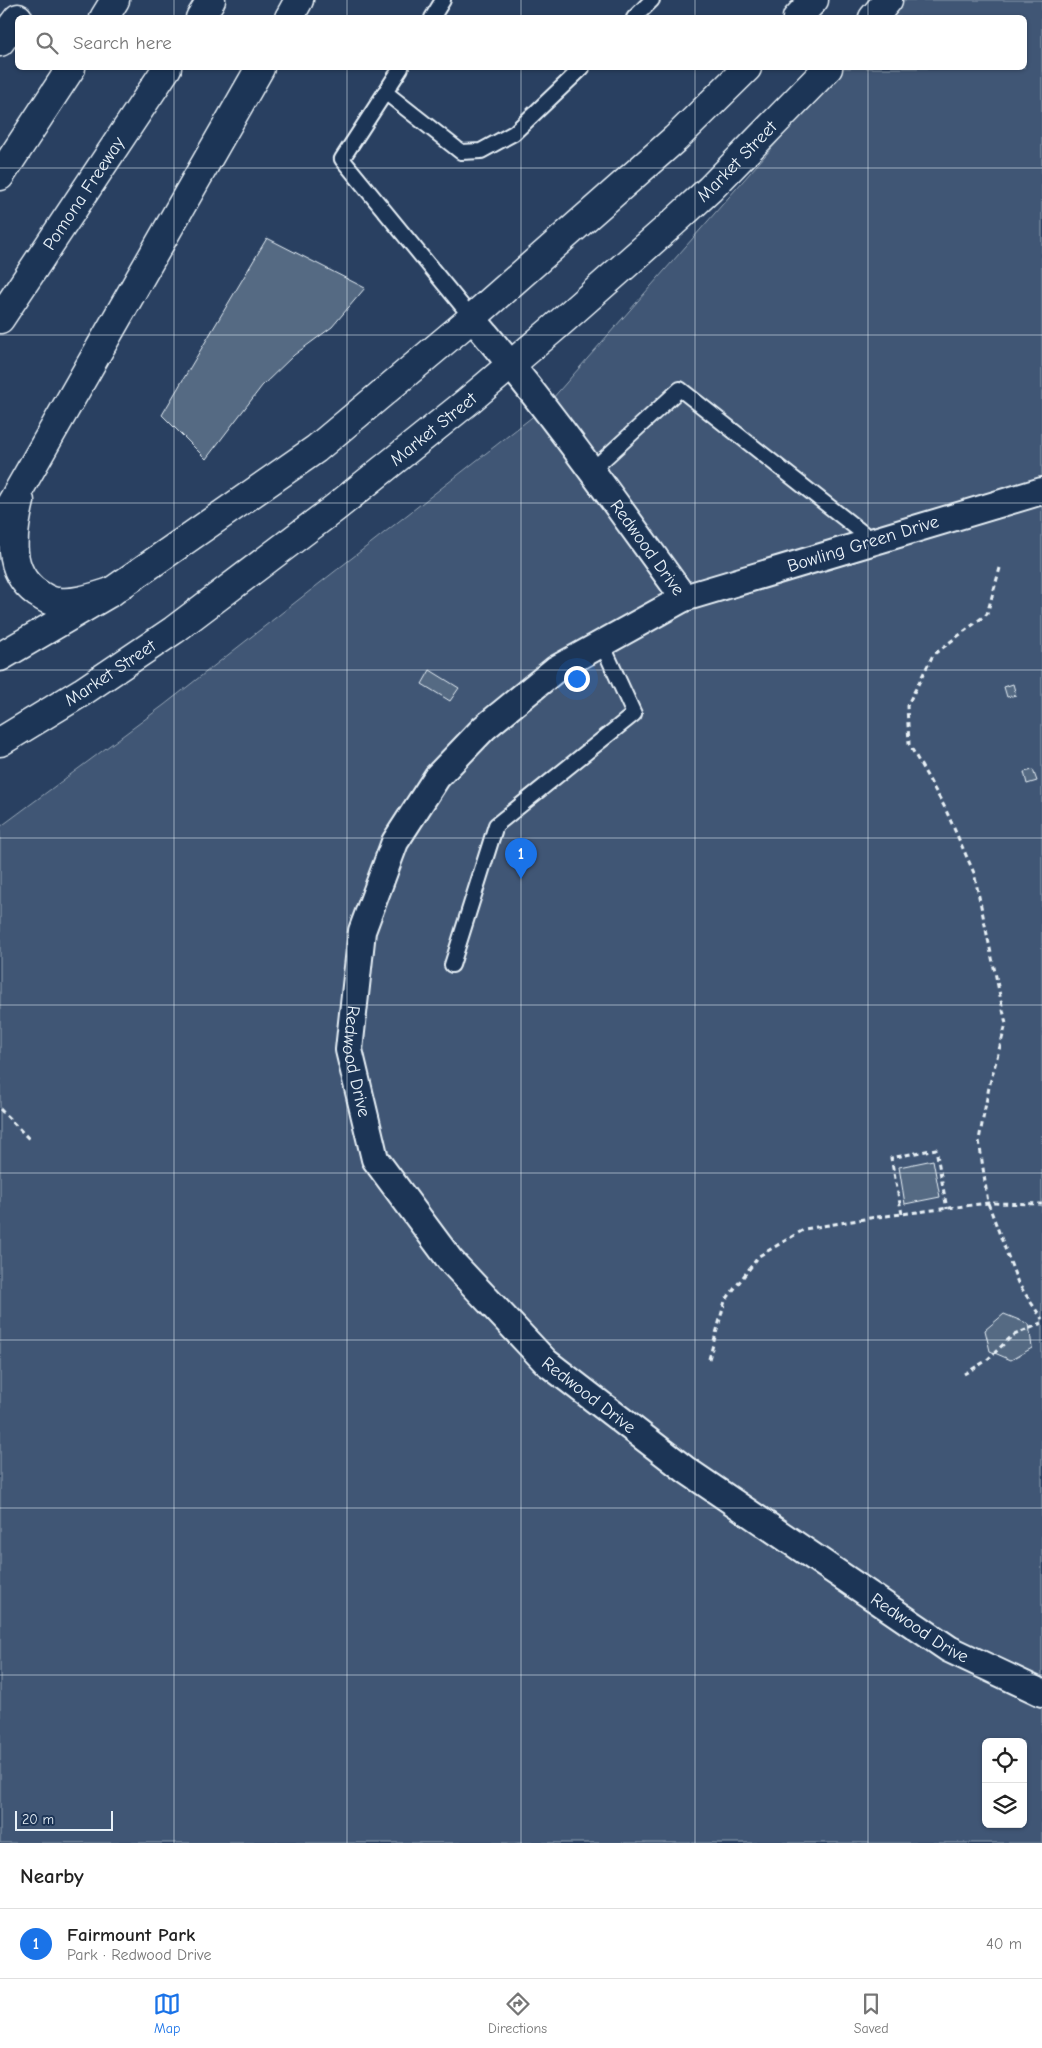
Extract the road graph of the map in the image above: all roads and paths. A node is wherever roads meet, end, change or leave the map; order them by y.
1 (31, 0) edge
2 (115, 0) edge
3 (211, 0) edge
4 (299, 0) edge
5 (442, 0) edge
6 (652, 0) edge
7 (814, 0) edge
8 (888, 0) edge
9 (20, 15) edge
10 (106, 15) edge
11 (202, 15) edge
12 (291, 15) edge
13 (434, 15) edge
14 (637, 15) edge
15 (800, 15) edge
16 (876, 15) edge
17 (15, 22) edge
18 (0, 42) edge
19 (70, 70) edge
20 (166, 70) edge
21 (259, 70) edge
22 (400, 70) edge
23 (580, 70) edge
24 (745, 70) edge
25 (826, 70) edge
26 (386, 92) junction
27 (0, 176) edge
28 (472, 318) junction
29 (0, 320) edge
30 (511, 364) junction
31 (591, 471) junction
32 (26, 478) junction
33 (1042, 491) edge
34 (0, 523) edge
35 (873, 541) junction
36 (1000, 568) dead end
37 (111, 592) junction
38 (684, 598) junction
39 (602, 644) junction
40 (0, 657) edge
41 (0, 742) edge
42 (452, 965) dead end
43 (0, 1109) edge
44 (29, 1139) dead end
45 (988, 1203) junction
46 (1042, 1204) edge
47 (947, 1208) junction
48 (902, 1214) junction
49 (1042, 1319) edge
50 (1042, 1323) edge
51 (709, 1359) dead end
52 (964, 1374) dead end
53 (1042, 1693) edge

1 - 9 main road
2 - 10 main road
3 - 11 main road
4 - 12 main road
5 - 13 lane
6 - 14 lane
7 - 15 main road
8 - 16 main road
17 - 18 main road
19 - 27 main road
20 - 29 main road, Pomona Freeway
21 - 32 main road
22 - 26 lane
23 - 26 lane
24 - 28 main road
25 - 30 main road, Market Street
26 - 28 lane
28 - 30 street, Redwood Drive
28 - 37 main road
30 - 31 street, Redwood Drive
30 - 41 main road, Market Street
31 - 35 lane
31 - 38 street, Redwood Drive
32 - 34 main road
32 - 37 main road
33 - 35 street, Bowling Green Drive
35 - 38 street, Bowling Green Drive
36 - 45 path
37 - 40 main road
38 - 39 street, Redwood Drive
39 - 42 lane
39 - 53 street, Redwood Drive
43 - 44 path
45 - 46 path
45 - 47 path
45 - 49 path
47 - 48 path
47 - 48 path
48 - 51 path
50 - 52 path

